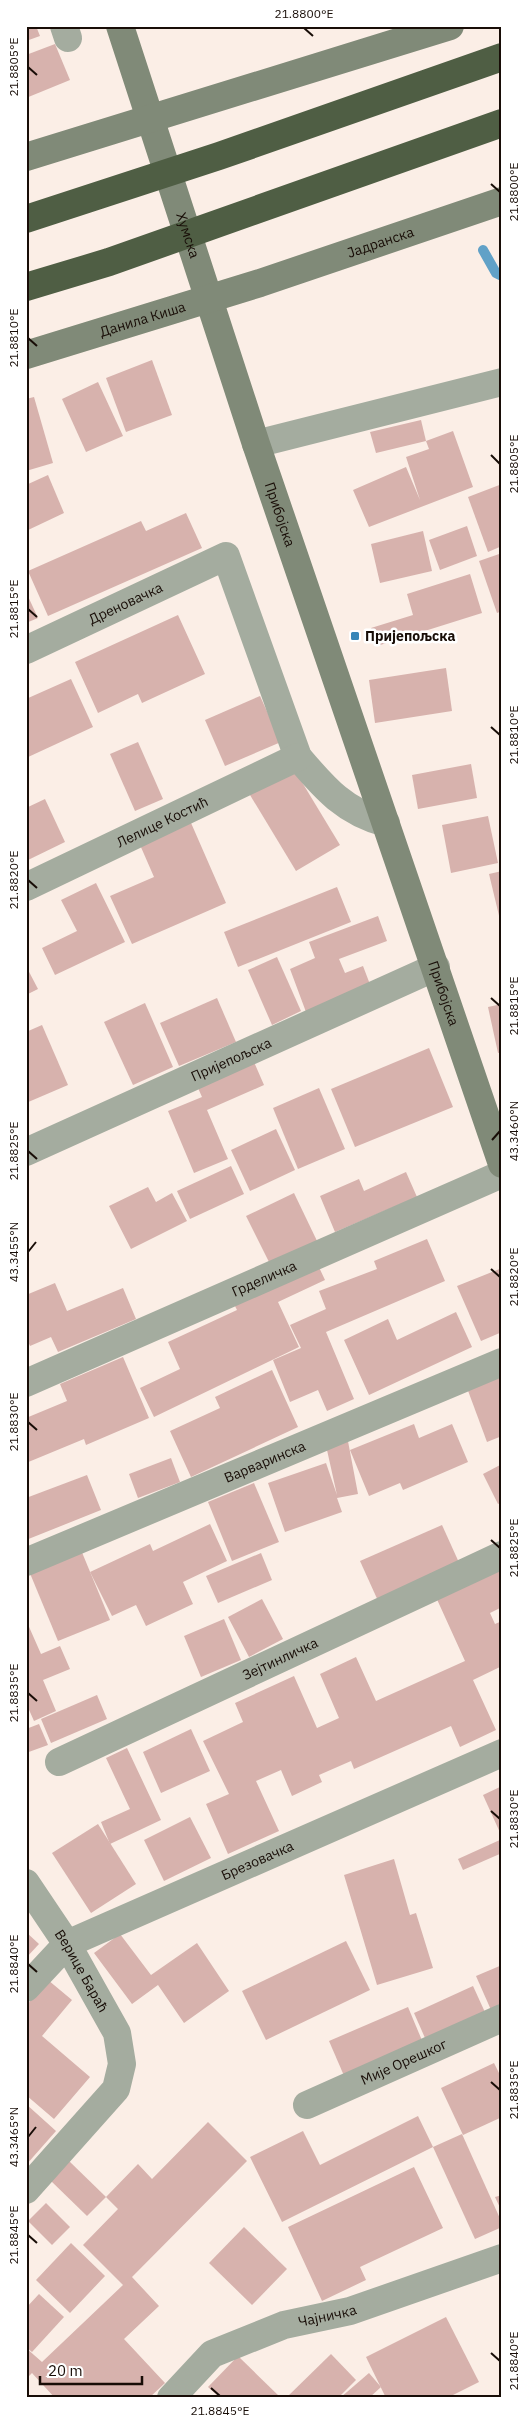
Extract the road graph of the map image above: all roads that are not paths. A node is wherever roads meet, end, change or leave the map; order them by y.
1 (120, 26) edge
2 (450, 26) edge
3 (502, 57) edge
4 (502, 123) edge
5 (26, 157) edge
6 (502, 202) edge
7 (26, 219) edge
8 (260, 283) joint
9 (26, 287) edge
10 (26, 356) edge
11 (502, 382) edge
12 (256, 444) junction
13 (26, 650) edge
14 (298, 757) junction
15 (386, 823) junction
16 (26, 887) edge
17 (436, 967) junction
18 (26, 1152) edge
19 (502, 1164) edge
20 (502, 1174) edge
21 (502, 1362) edge
22 (26, 1383) edge
23 (502, 1555) edge
24 (26, 1562) edge
25 (502, 1753) edge
26 (59, 1762) dead end
27 (26, 1883) edge
28 (67, 1944) junction
29 (26, 1988) edge
30 (502, 2018) edge
31 (307, 2105) dead end
32 (26, 2190) edge
33 (502, 2258) edge
34 (171, 2398) edge

1 - 12 street, Хумска
2 - 5 street
3 - 7 highway
4 - 9 highway
6 - 8 street, Јадранска
8 - 10 street, Данила Киша
11 - 12 street
12 - 15 street, Прибојска
13 - 14 street, Дреновачка
14 - 15 street
14 - 16 street, Лелице Костић
15 - 17 street, Прибојска
17 - 18 street, Пријепољска
17 - 19 street, Прибојска
20 - 22 street, Грделичка
21 - 24 street, Варваринска
23 - 26 street, Зејтинличка
25 - 28 street, Брезовачка
27 - 28 street, Верице Бараћ
28 - 29 street, Брезовачка
28 - 32 street, Верице Бараћ
30 - 31 street, Мије Орешког
33 - 34 street, Чајничка

